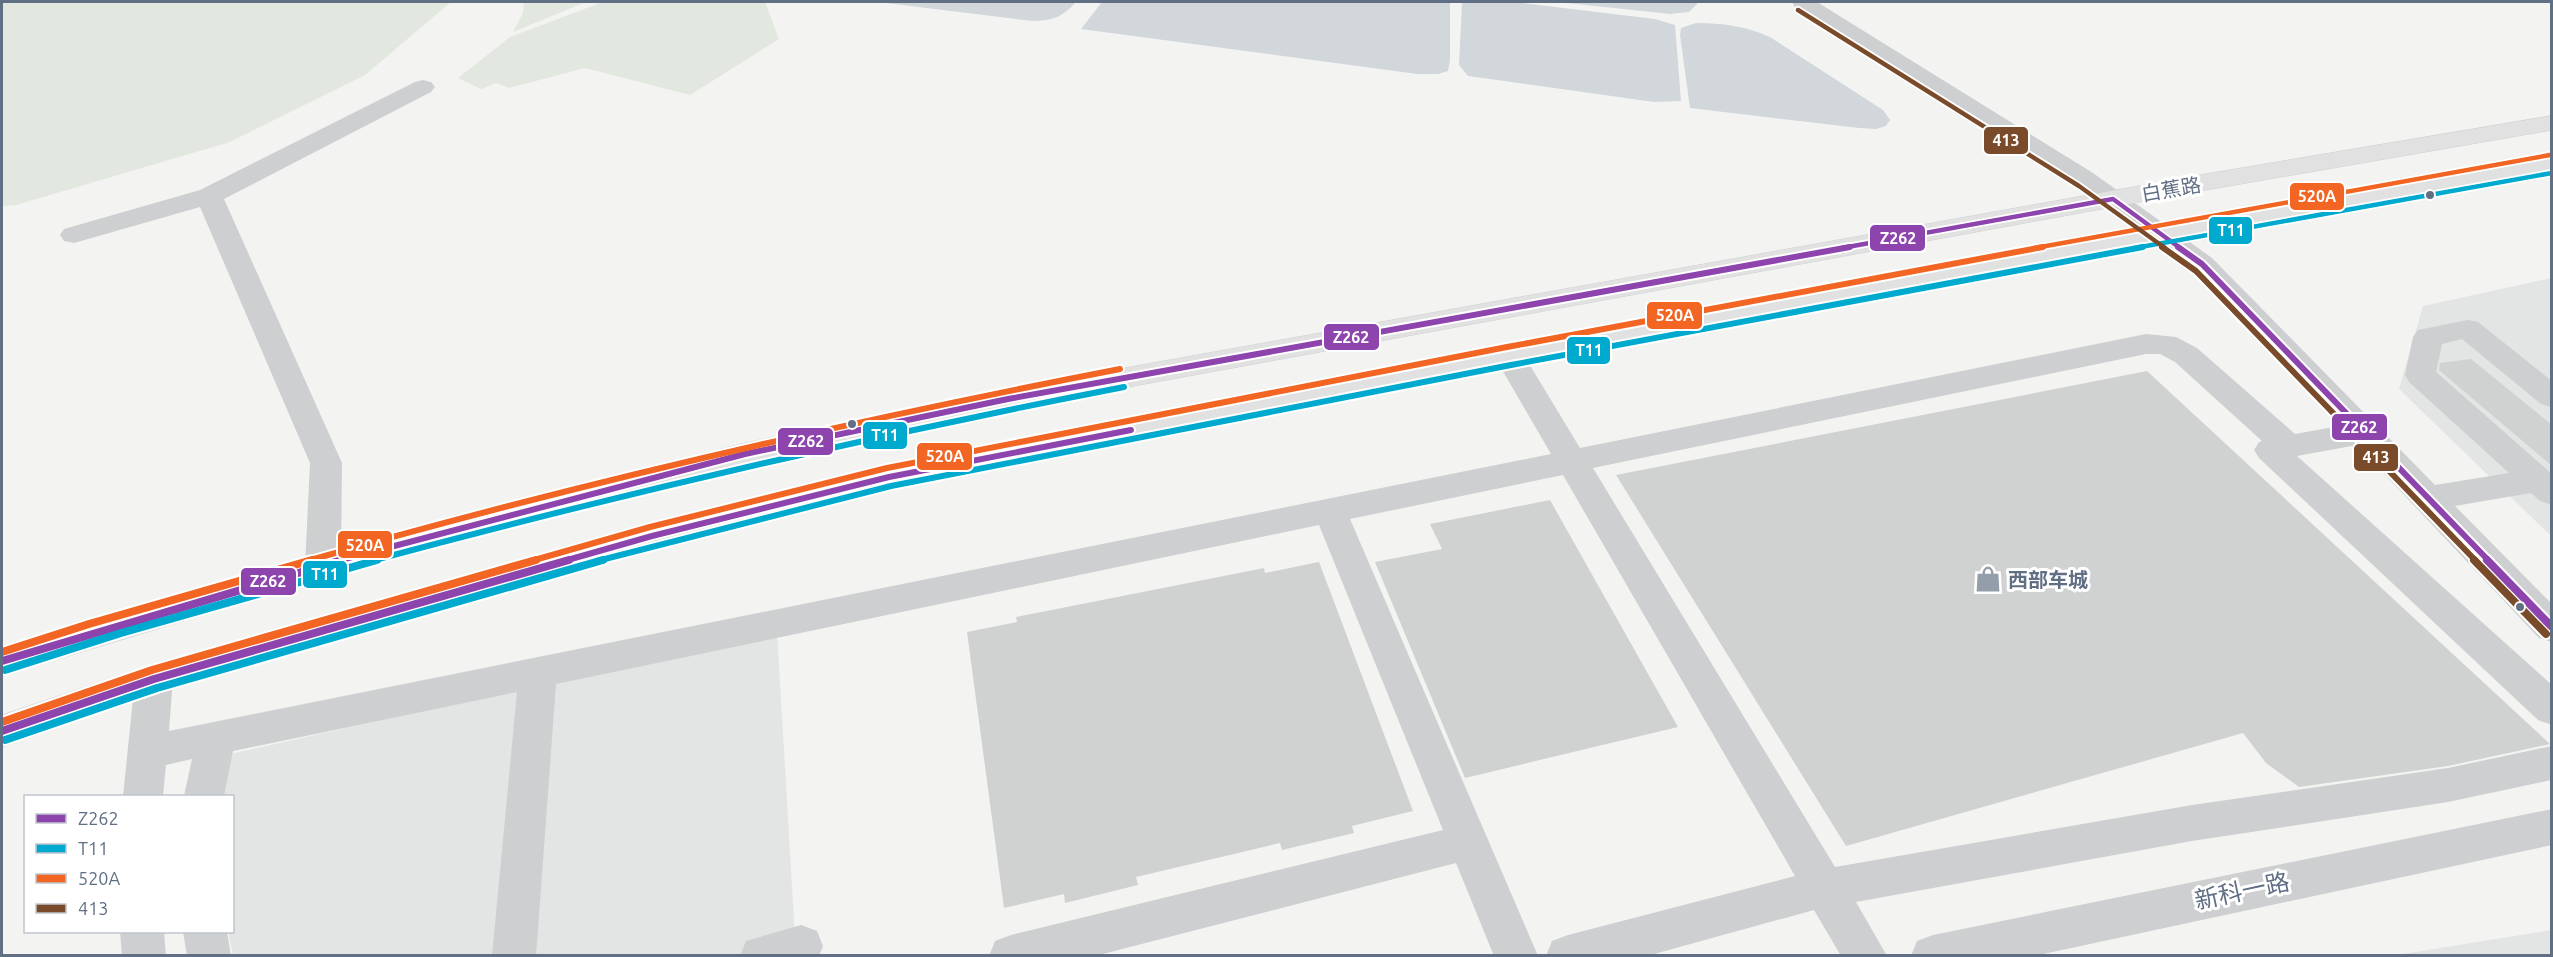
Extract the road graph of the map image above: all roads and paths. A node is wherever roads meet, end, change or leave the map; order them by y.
1 (1803, 2) edge
2 (423, 87) dead end
3 (2552, 123) edge
4 (2552, 164) edge
5 (209, 196) junction
6 (2113, 199) junction
7 (2160, 234) junction
8 (74, 235) dead end
9 (1509, 356) junction
10 (2552, 397) edge
11 (2362, 433) junction
12 (2289, 447) junction
13 (1571, 463) junction
14 (2544, 487) edge
15 (2426, 499) junction
16 (1330, 512) junction
17 (323, 566) junction
18 (2552, 628) edge
19 (2, 661) edge
20 (538, 673) junction
21 (154, 679) junction
22 (2552, 709) edge
23 (2, 731) edge
24 (216, 738) junction
25 (147, 752) junction
26 (2552, 763) edge
27 (143, 795) edge
28 (204, 795) edge
29 (2552, 827) edge
30 (1468, 842) junction
31 (1824, 888) junction
32 (205, 933) edge
33 (209, 956) edge
34 (514, 956) edge
35 (1011, 956) edge
36 (1516, 956) edge
37 (1568, 956) edge
38 (1865, 956) edge
39 (1933, 956) edge

1 - 6 street
2 - 5 street
3 - 6 main road, 白蕉路
4 - 7 main road
5 - 8 street
5 - 17 street
6 - 7 street
6 - 17 main road, 白蕉路
7 - 9 main road
7 - 11 street
9 - 13 street
9 - 21 main road
10 - 14 street
11 - 12 street
11 - 15 street
12 - 13 street
12 - 22 street
13 - 16 street
13 - 31 street
14 - 15 street
15 - 18 street
16 - 20 street
16 - 30 street
17 - 19 main road, 白蕉路
20 - 24 street
20 - 34 street
21 - 23 main road
21 - 25 street
24 - 25 street
24 - 28 street
25 - 27 street
26 - 31 street
29 - 39 street, 新科一路
30 - 35 street
30 - 36 street
31 - 37 street
31 - 38 street
32 - 33 street

